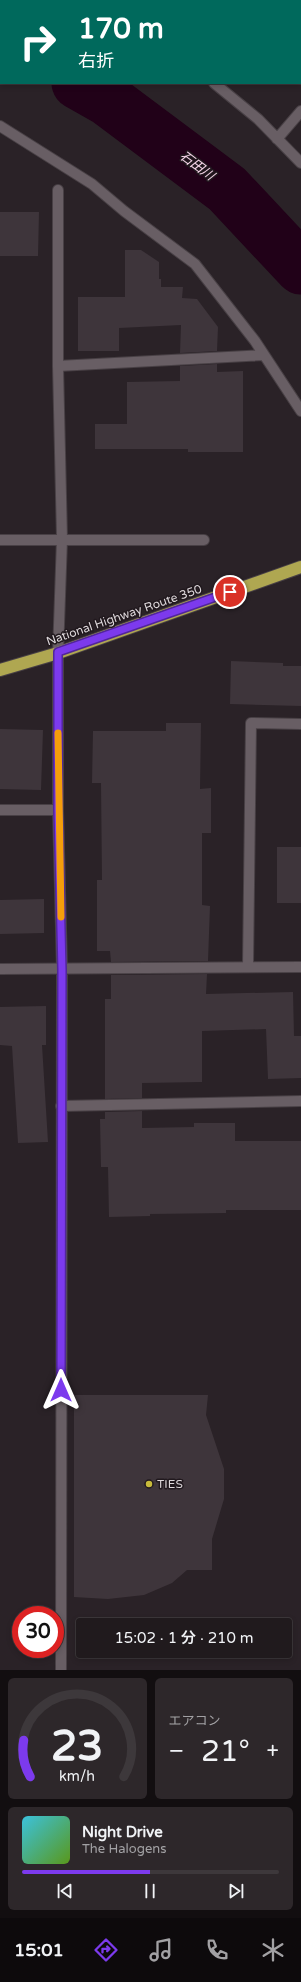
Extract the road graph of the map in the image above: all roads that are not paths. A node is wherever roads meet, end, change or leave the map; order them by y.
1 (215, 84) edge
2 (301, 111) edge
3 (0, 126) edge
4 (277, 138) junction
5 (301, 163) edge
6 (58, 190) dead end
7 (264, 355) junction
8 (58, 366) junction
9 (301, 411) edge
10 (62, 539) junction
11 (0, 540) edge
12 (204, 540) dead end
13 (301, 568) edge
14 (58, 652) junction
15 (0, 670) edge
16 (301, 724) edge
17 (0, 810) edge
18 (58, 810) junction
19 (248, 967) junction
20 (301, 967) edge
21 (0, 969) edge
22 (62, 970) junction
23 (301, 1100) edge
24 (61, 1106) junction
25 (61, 1670) edge

1 - 4 street
2 - 4 street
3 - 7 street
4 - 5 street
6 - 8 street
7 - 8 street
7 - 9 street
8 - 10 street
10 - 11 street
10 - 12 street
10 - 14 street
13 - 14 highway, National Highway Route 350
14 - 15 highway, National Highway Route 350
14 - 18 street
16 - 19 street
17 - 18 street
18 - 22 street
19 - 20 street
19 - 22 street
21 - 22 street
22 - 24 street
23 - 24 street
24 - 25 street

